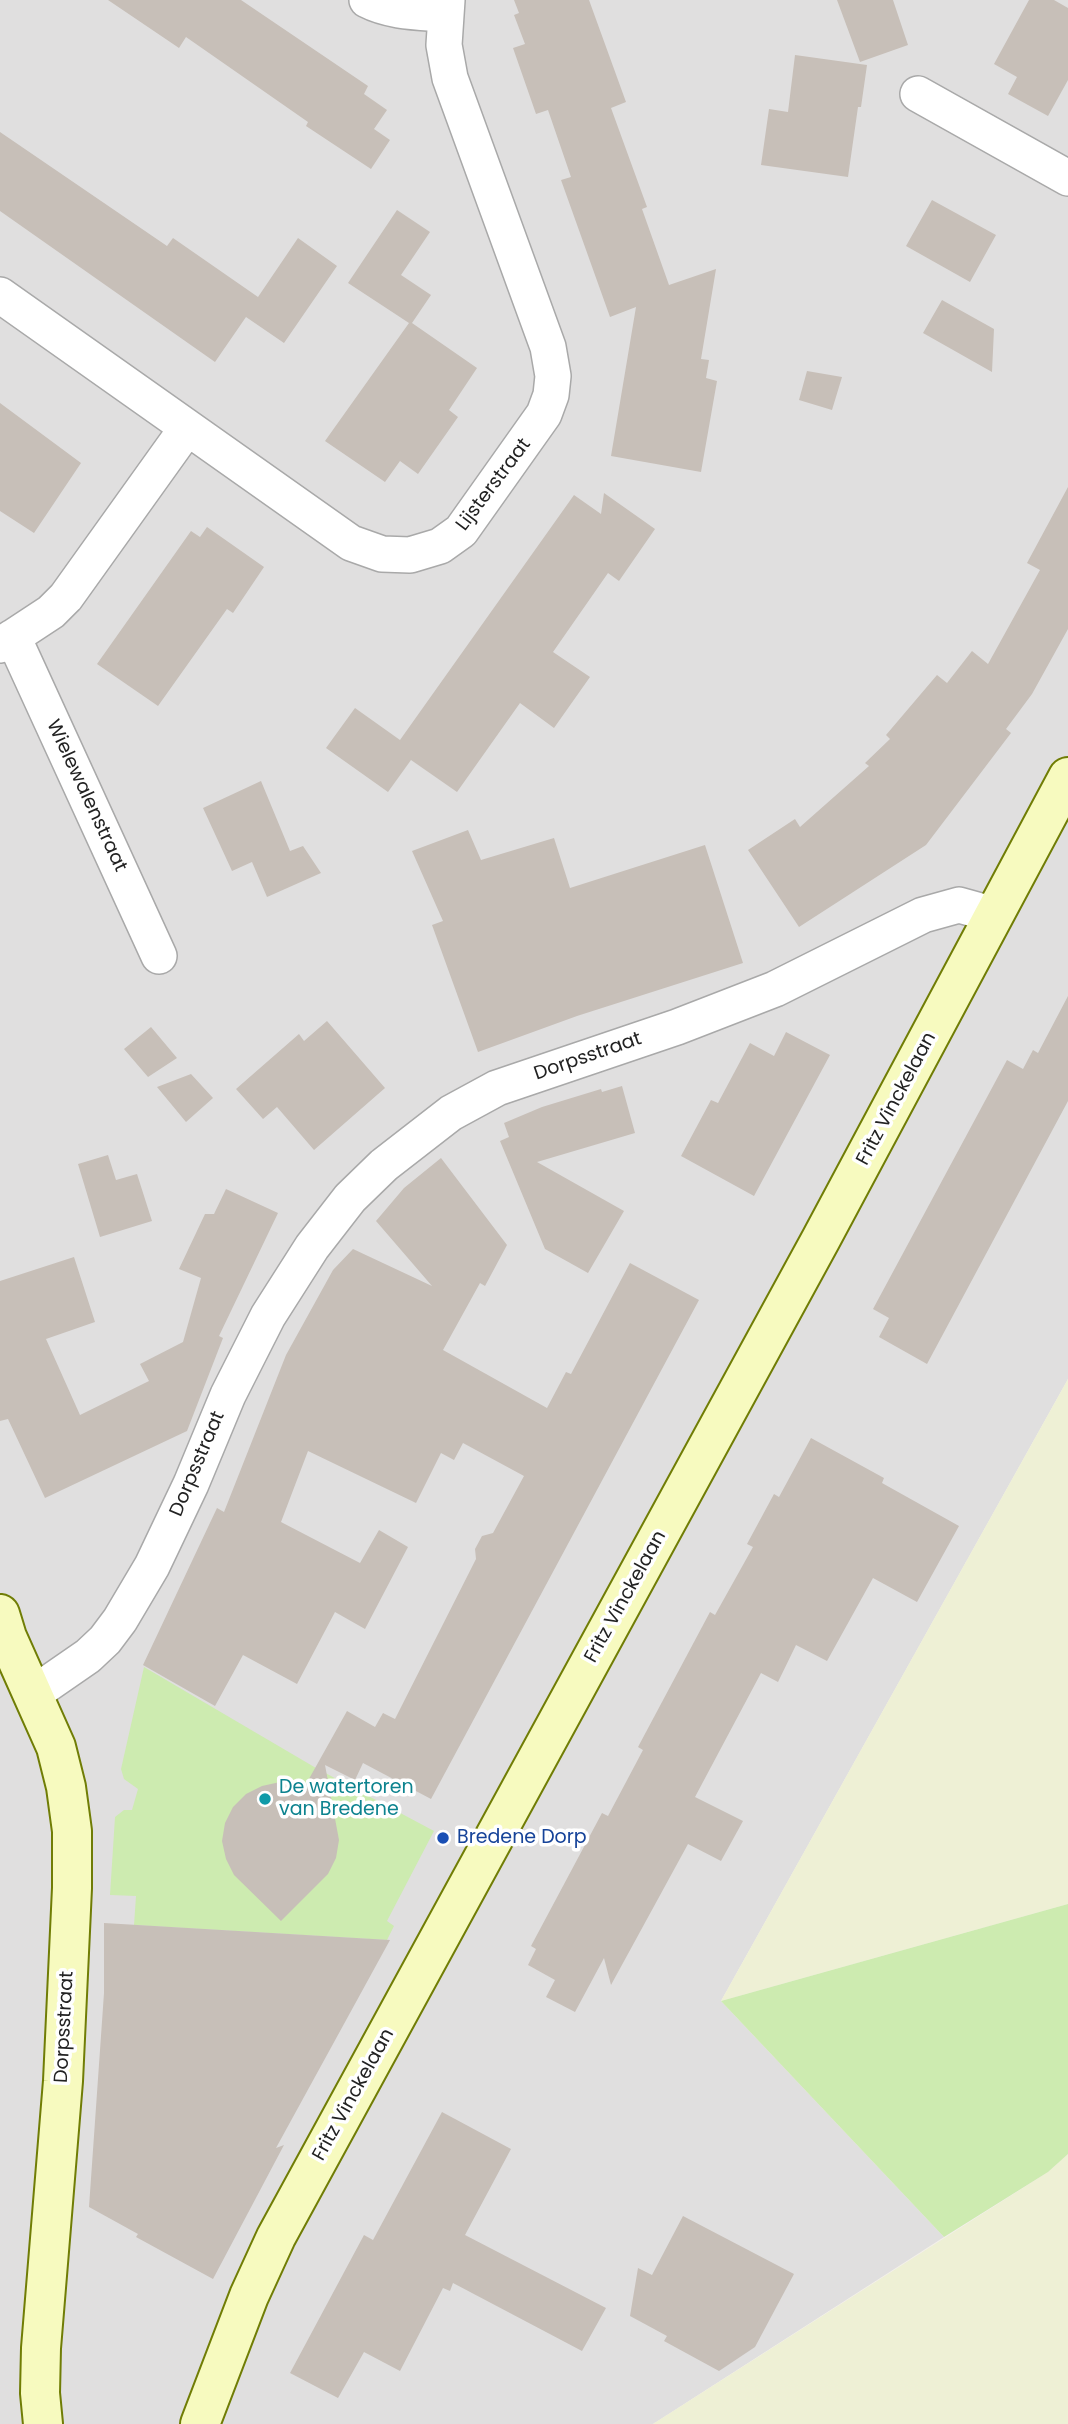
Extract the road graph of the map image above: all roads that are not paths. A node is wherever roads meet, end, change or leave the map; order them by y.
1 (367, 0) edge
2 (445, 7) edge
3 (918, 94) dead end
4 (1068, 178) edge
5 (0, 295) edge
6 (187, 428) junction
7 (6, 641) edge
8 (1068, 778) edge
9 (995, 915) junction
10 (159, 956) dead end
11 (0, 1614) edge
12 (33, 1694) junction
13 (43, 2424) edge
14 (200, 2424) edge

1 - 2 street
2 - 6 street, Lijsterstraat
3 - 4 street
5 - 6 street, Lijsterstraat
6 - 7 street, Wielewalenstraat
7 - 10 street, Wielewalenstraat
8 - 9 street, Fritz Vinckelaan
9 - 12 street, Dorpsstraat
9 - 14 street, Fritz Vinckelaan
11 - 12 street
12 - 13 street, Dorpsstraat

